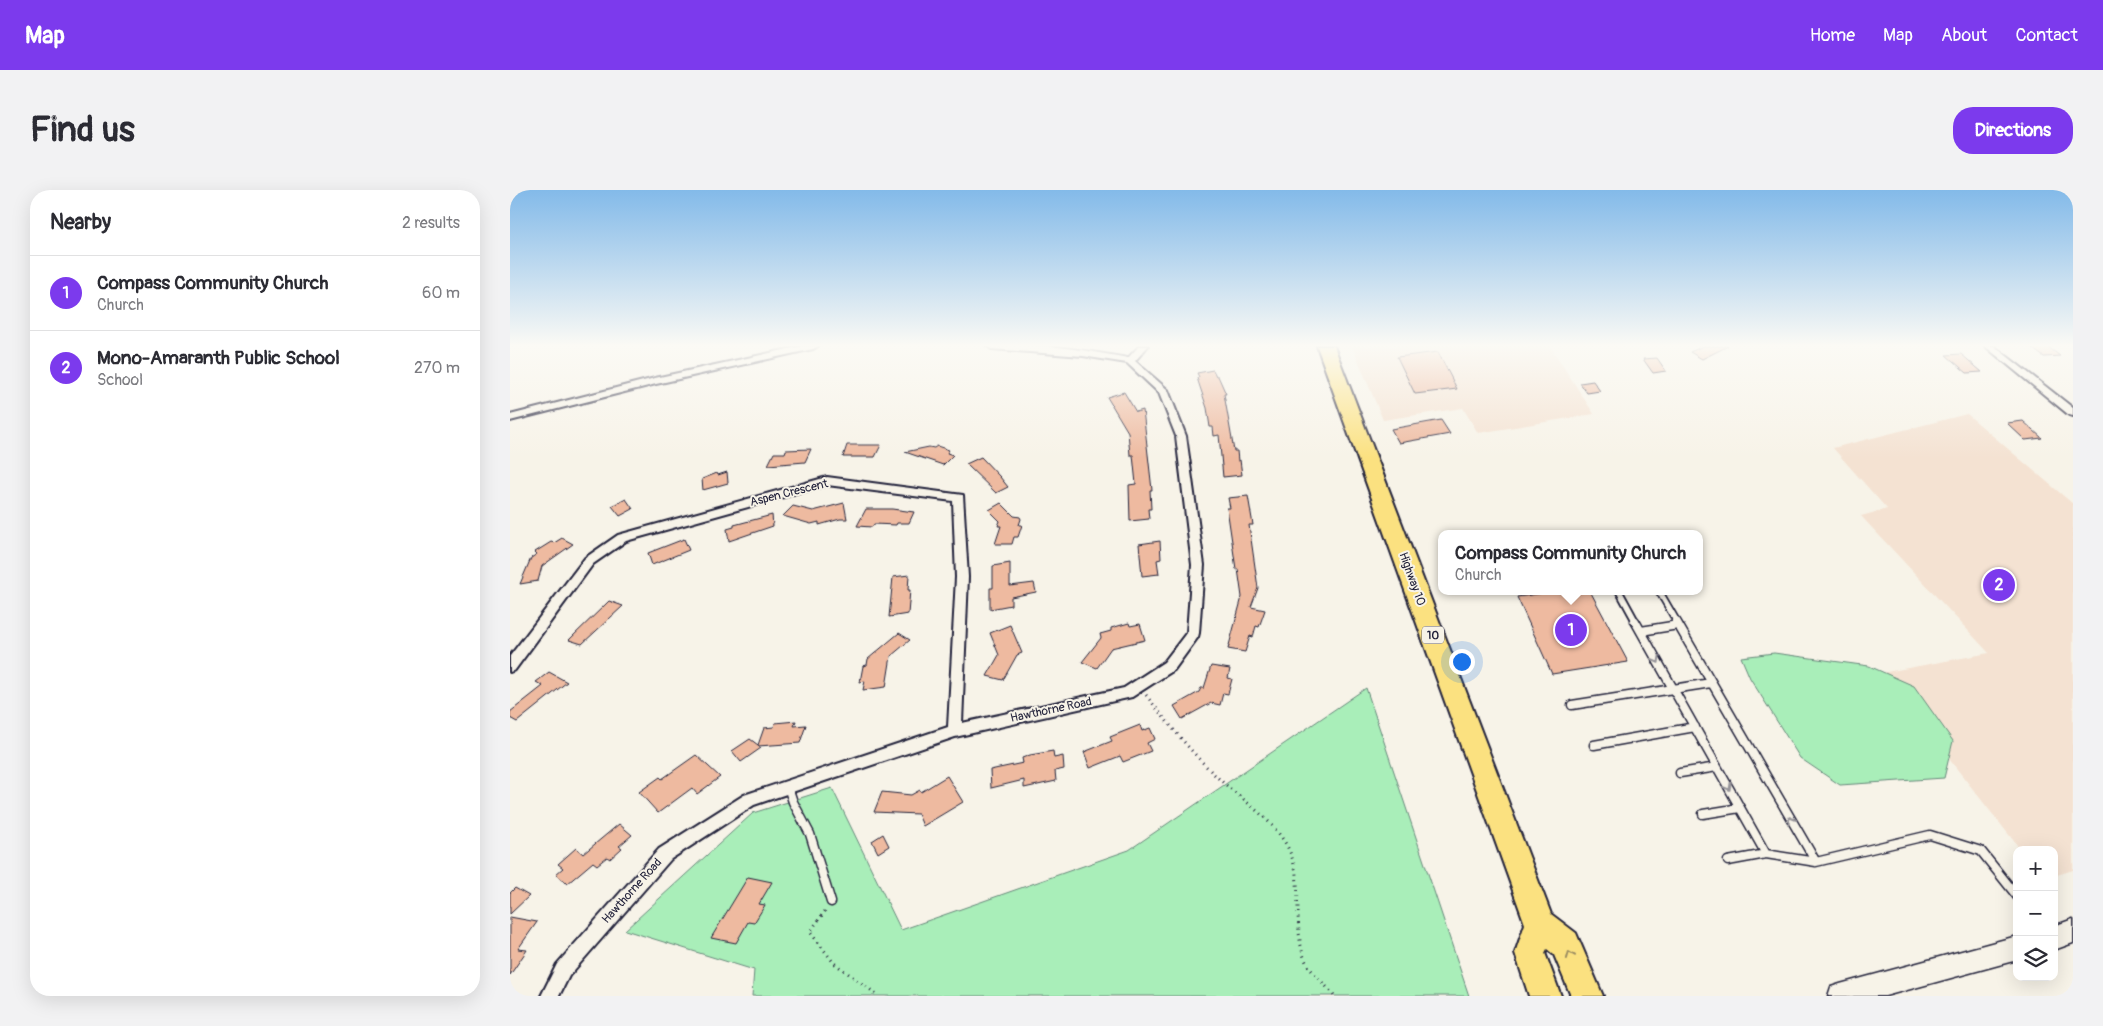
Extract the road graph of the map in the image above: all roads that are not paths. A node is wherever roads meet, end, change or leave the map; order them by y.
1 (645, 384) edge
2 (1155, 384) edge
3 (1339, 384) edge
4 (2036, 384) edge
5 (2073, 413) edge
6 (510, 418) edge
7 (1621, 595) edge
8 (1661, 595) edge
9 (1678, 625) junction
10 (1641, 630) junction
11 (510, 666) edge
12 (1712, 683) junction
13 (1673, 689) junction
14 (1572, 705) dead end
15 (1695, 727) junction
16 (955, 731) junction
17 (1594, 744) dead end
18 (1717, 767) junction
19 (1680, 773) dead end
20 (788, 787) junction
21 (1740, 808) junction
22 (1703, 814) dead end
23 (1766, 854) junction
24 (1728, 861) dead end
25 (1816, 862) junction
26 (2013, 891) edge
27 (831, 902) road end
28 (1540, 924) junction
29 (2073, 931) edge
30 (2058, 937) edge
31 (2013, 949) edge
32 (550, 996) edge
33 (1545, 996) edge
34 (1586, 996) edge
35 (1840, 996) edge

1 - 6 street
2 - 16 street, Hawthorne Road
3 - 28 highway, Highway 10 / 10
4 - 5 street
7 - 10 lane
8 - 9 lane
9 - 10 lane
9 - 12 lane
10 -> 13 lane
11 - 16 street, Aspen Crescent
12 - 13 lane
25 -> 12 lane
13 - 14 lane
13 - 15 lane
15 - 17 lane
15 - 18 lane
16 - 20 street, Hawthorne Road
18 - 19 lane
18 -> 21 lane
20 - 27 lane
20 - 32 street, Hawthorne Road
21 - 22 lane
21 - 23 lane
23 - 24 lane
23 - 25 lane
25 - 26 lane
28 - 33 highway
34 -> 28 highway
29 - 30 main road
31 - 35 main road

